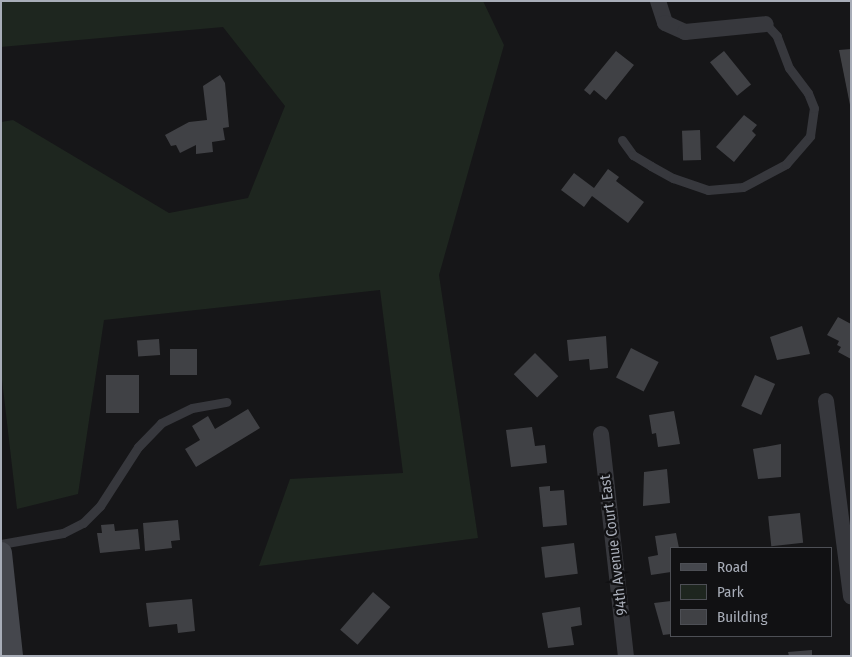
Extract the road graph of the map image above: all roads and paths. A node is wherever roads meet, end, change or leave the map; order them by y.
1 (658, 1) edge
2 (766, 24) joint
3 (622, 140) dead end
4 (226, 402) dead end
5 (826, 402) dead end
6 (601, 434) dead end
7 (1, 544) edge
8 (1, 553) edge
9 (851, 579) edge
10 (851, 596) edge
11 (12, 656) edge
12 (626, 656) edge

1 - 2 street
2 - 3 lane
4 - 7 lane
5 - 9 street
6 - 12 street, 94th Avenue Court East
8 - 11 street
9 - 10 street

